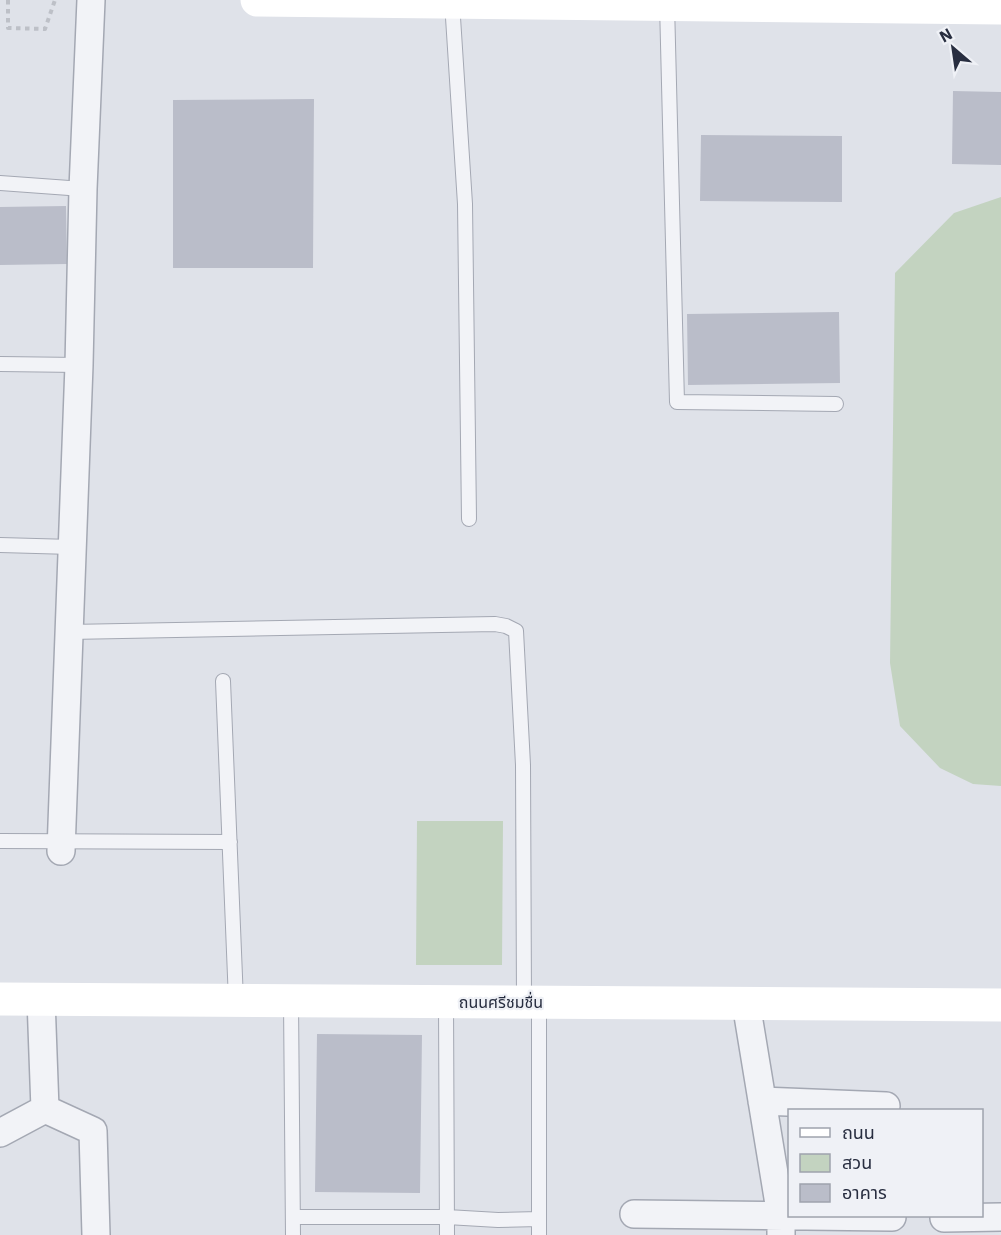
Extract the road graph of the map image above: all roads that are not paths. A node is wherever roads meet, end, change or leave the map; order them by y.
1 (92, 0) edge
2 (257, 0) edge
3 (431, 1) edge
4 (569, 2) edge
5 (741, 2) edge
6 (867, 3) edge
7 (668, 4) junction
8 (1001, 8) edge
9 (0, 183) edge
10 (83, 189) junction
11 (0, 364) edge
12 (79, 366) junction
13 (836, 404) dead end
14 (469, 519) dead end
15 (0, 545) edge
16 (72, 548) junction
17 (69, 632) junction
18 (223, 681) dead end
19 (0, 841) edge
20 (230, 842) junction
21 (61, 847) junction
22 (0, 999) edge
23 (41, 999) junction
24 (236, 1001) junction
25 (291, 1001) junction
26 (446, 1002) junction
27 (531, 1002) junction
28 (746, 1004) junction
29 (1001, 1005) edge
30 (762, 1101) junction
31 (886, 1106) dead end
32 (45, 1109) junction
33 (0, 1133) edge
34 (634, 1214) dead end
35 (293, 1216) junction
36 (447, 1216) junction
37 (892, 1217) dead end
38 (1001, 1217) edge
39 (944, 1218) dead end
40 (539, 1219) junction
41 (781, 1225) edge
42 (96, 1235) edge
43 (293, 1235) edge
44 (447, 1235) edge
45 (539, 1235) edge

1 - 10 street
2 - 3 street
3 - 4 street
3 - 14 lane
4 - 7 street
5 - 6 street
5 - 7 street
6 - 8 street
7 - 13 lane
9 - 10 lane
10 - 12 street
11 - 12 lane
12 - 16 street
15 - 16 lane
16 - 17 street
17 - 21 street
17 - 27 lane
18 - 20 lane
19 - 21 lane
20 - 21 lane
20 - 24 lane
22 - 23 street, ถนนศรีชมชื่น
23 - 24 street, ถนนศรีชมชื่น
23 - 32 street
24 - 25 street, ถนนศรีชมชื่น
25 - 26 street, ถนนศรีชมชื่น
25 - 35 lane
26 - 27 street, ถนนศรีชมชื่น
26 - 36 lane
27 - 28 street, ถนนศรีชมชื่น
27 - 40 lane
28 - 29 street, ถนนศรีชมชื่น
28 - 30 street
30 - 31 street
30 - 41 street
32 - 33 street
32 - 42 street
34 - 41 street
35 - 36 lane
35 - 43 lane
36 - 40 lane
36 - 44 lane
37 - 41 street
38 - 39 street
40 - 45 lane

